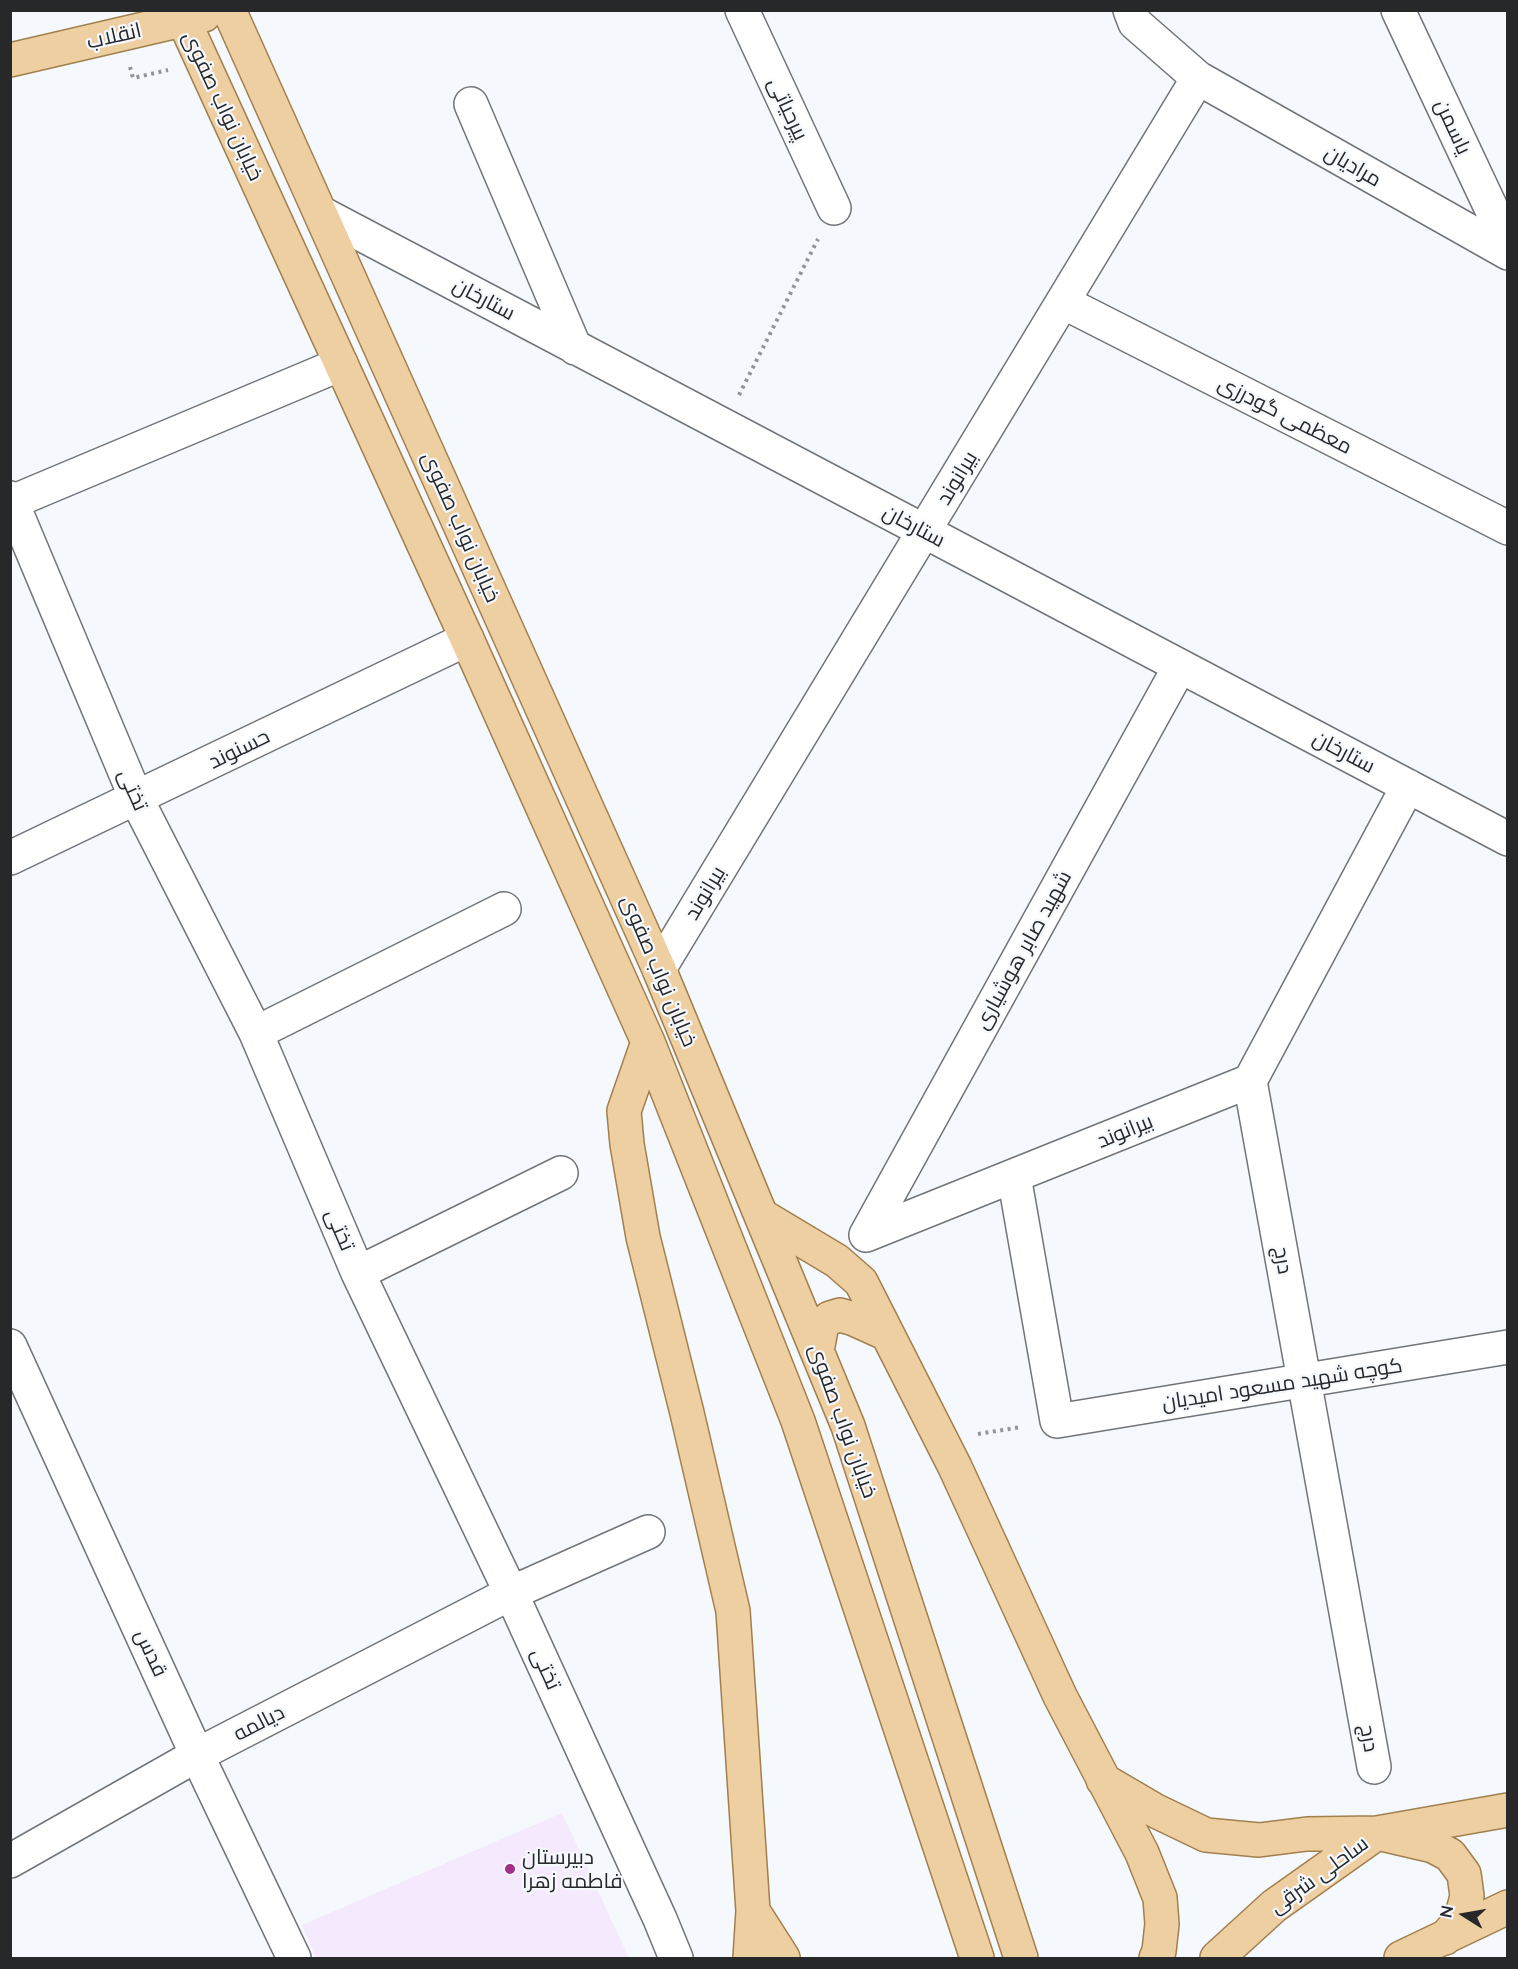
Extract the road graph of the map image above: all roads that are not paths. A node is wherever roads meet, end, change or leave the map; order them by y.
1 (217, 10) edge
2 (229, 10) edge
3 (742, 10) edge
4 (1130, 10) edge
5 (1398, 10) edge
6 (184, 21) junction
7 (10, 60) edge
8 (1198, 78) junction
9 (471, 104) dead end
10 (834, 208) road end
11 (321, 213) junction
12 (1508, 244) edge
13 (1508, 253) edge
14 (1063, 302) junction
15 (575, 348) junction
16 (341, 364) junction
17 (11, 500) edge
18 (1508, 528) edge
19 (925, 531) junction
20 (467, 639) junction
21 (1180, 666) junction
22 (1408, 786) junction
23 (136, 798) junction
24 (1508, 838) edge
25 (10, 858) edge
26 (504, 909) dead end
27 (659, 969) junction
28 (256, 1033) junction
29 (648, 1042) junction
30 (1250, 1081) junction
31 (561, 1173) dead end
32 (1014, 1176) junction
33 (762, 1216) junction
34 (866, 1235) joint
35 (358, 1273) junction
36 (885, 1333) junction
37 (10, 1346) edge
38 (1508, 1347) edge
39 (817, 1351) junction
40 (1305, 1380) junction
41 (648, 1532) dead end
42 (511, 1593) junction
43 (197, 1755) junction
44 (1374, 1767) dead end
45 (1103, 1780) junction
46 (1508, 1810) edge
47 (1377, 1833) junction
48 (10, 1861) edge
49 (1508, 1907) edge
50 (753, 1911) junction
51 (1444, 1938) junction
52 (294, 1959) edge
53 (676, 1959) edge
54 (750, 1959) edge
55 (783, 1959) edge
56 (977, 1959) edge
57 (1021, 1959) edge
58 (1156, 1959) edge
59 (1217, 1959) edge
60 (1401, 1959) edge

1 - 6 main road, انقلاب
2 - 11 main road, خیابان نواب صفوی
3 - 10 street, پیرحیاتی
4 - 8 street, مرادیان
5 - 12 street, یاسمن
6 - 7 main road, انقلاب
6 - 16 main road, خیابان نواب صفوی
8 - 13 street, مرادیان
8 - 14 street, بیرانوند
9 - 15 street
11 - 15 street, ستارخان
11 - 27 main road, خیابان نواب صفوی
14 - 18 street, معظمی گودرزی
14 - 19 street, بیرانوند
15 - 19 street, ستارخان
16 - 17 street
16 - 20 main road, خیابان نواب صفوی
17 - 23 street, تختی
19 - 21 street, ستارخان
19 - 27 street, بیرانوند
20 - 23 street, حسنوند
20 - 29 main road, خیابان نواب صفوی
21 - 22 street, ستارخان
21 - 34 street, شهید صابر هوشیاری
22 - 24 street, ستارخان
22 - 30 street
23 - 25 street, حسنوند
23 - 28 street, تختی
26 - 28 street
27 - 33 main road, خیابان نواب صفوی
28 - 35 street, تختی
29 - 50 main road
29 - 56 main road, خیابان نواب صفوی
30 - 32 street, بیرانوند
30 - 40 street, درج
31 - 35 street
32 - 34 street, بیرانوند
32 - 40 street, کوچه شهید مسعود امیدیان
33 - 36 main road
33 - 39 main road, خیابان نواب صفوی
35 - 42 street, تختی
36 - 39 main road
36 - 45 main road
37 - 43 street, قدس
38 - 40 street, کوچه شهید مسعود امیدیان
39 - 57 main road, خیابان نواب صفوی
40 - 44 street, درج
41 - 42 street, دیالمه
42 - 43 street, دیالمه
42 - 53 street, تختی
43 - 48 street, دیالمه
43 - 52 street, قدس
45 - 47 main road
45 - 58 main road
46 - 47 main road, ساحلی شرقی
47 - 51 main road
47 - 59 main road, ساحلی شرقی
49 - 51 main road
50 - 54 main road
50 - 55 main road
51 - 60 main road

